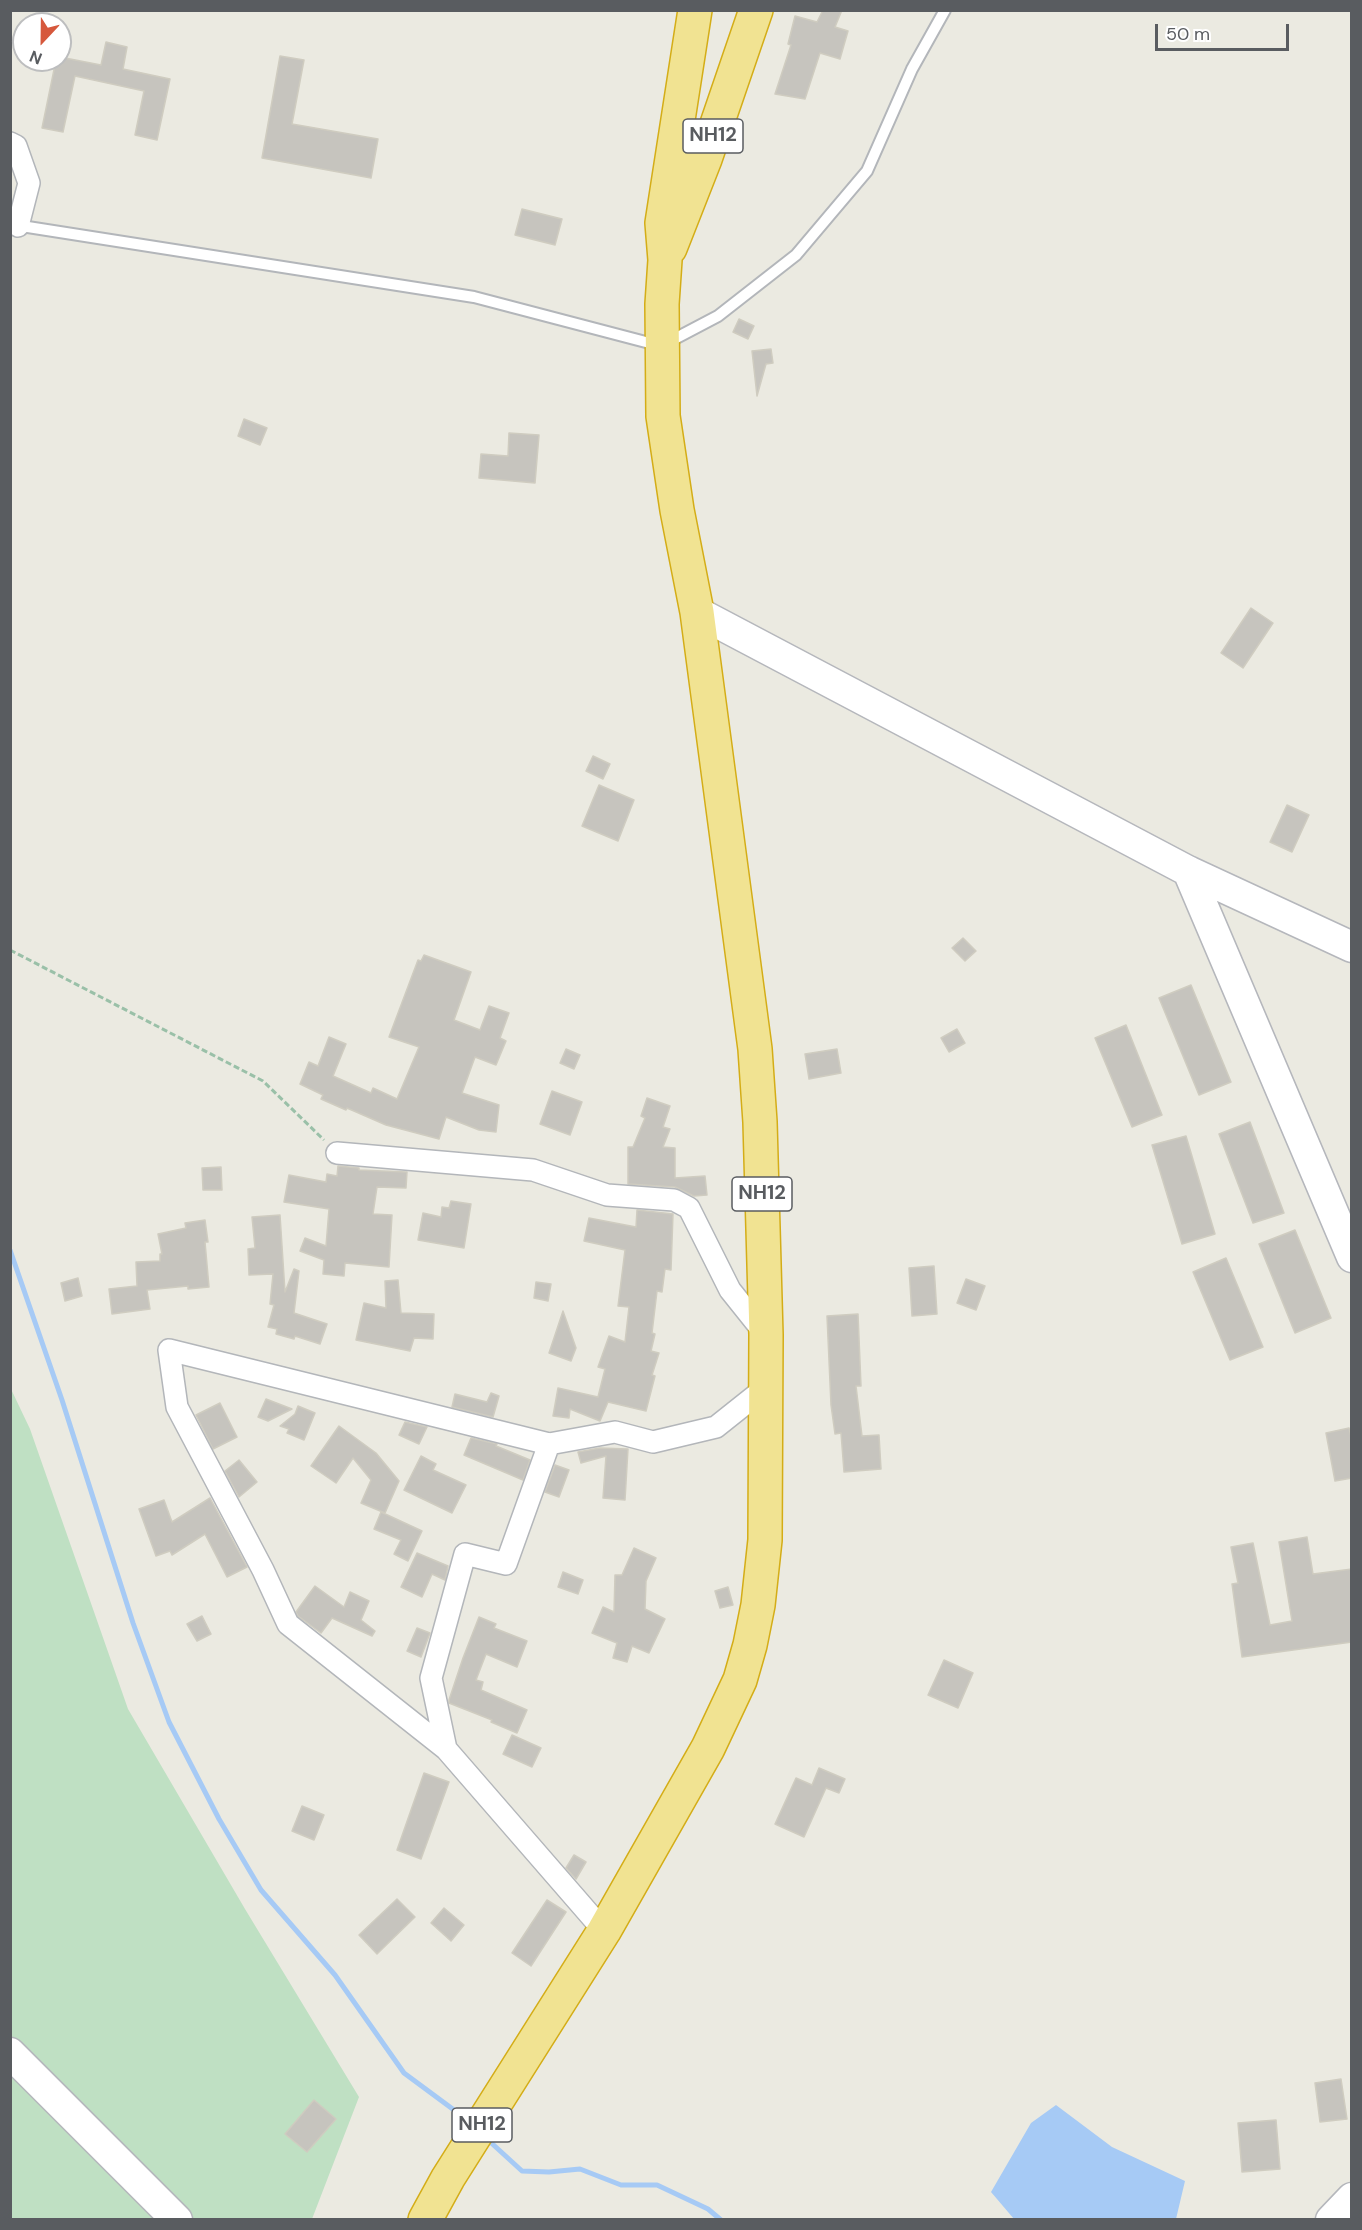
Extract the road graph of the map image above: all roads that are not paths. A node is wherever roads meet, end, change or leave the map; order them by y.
1 (695, 10) edge
2 (756, 10) edge
3 (945, 10) edge
4 (10, 143) edge
5 (14, 225) edge
6 (665, 260) junction
7 (661, 346) junction
8 (697, 612) junction
9 (1188, 871) junction
10 (1352, 947) edge
11 (337, 1153) road end
12 (1352, 1257) edge
13 (765, 1335) junction
14 (765, 1388) junction
15 (549, 1444) junction
16 (446, 1749) junction
17 (604, 1931) junction
18 (10, 2053) edge
19 (1352, 2198) edge
20 (177, 2220) edge
21 (425, 2220) edge
22 (1331, 2220) edge

1 - 6 highway, NH12
2 - 6 highway, NH12
3 - 7 lane
4 - 5 street
5 - 7 lane
6 - 7 highway, NH12
7 - 8 highway, NH12
8 - 9 street
8 - 13 highway, NH12
9 - 10 street
9 - 12 street
11 - 13 street
13 - 14 highway, NH12
14 - 15 street
14 - 17 highway, NH12
15 - 16 street
15 - 16 street
16 - 17 street
17 - 21 highway, NH12
18 - 20 street
19 - 22 street

